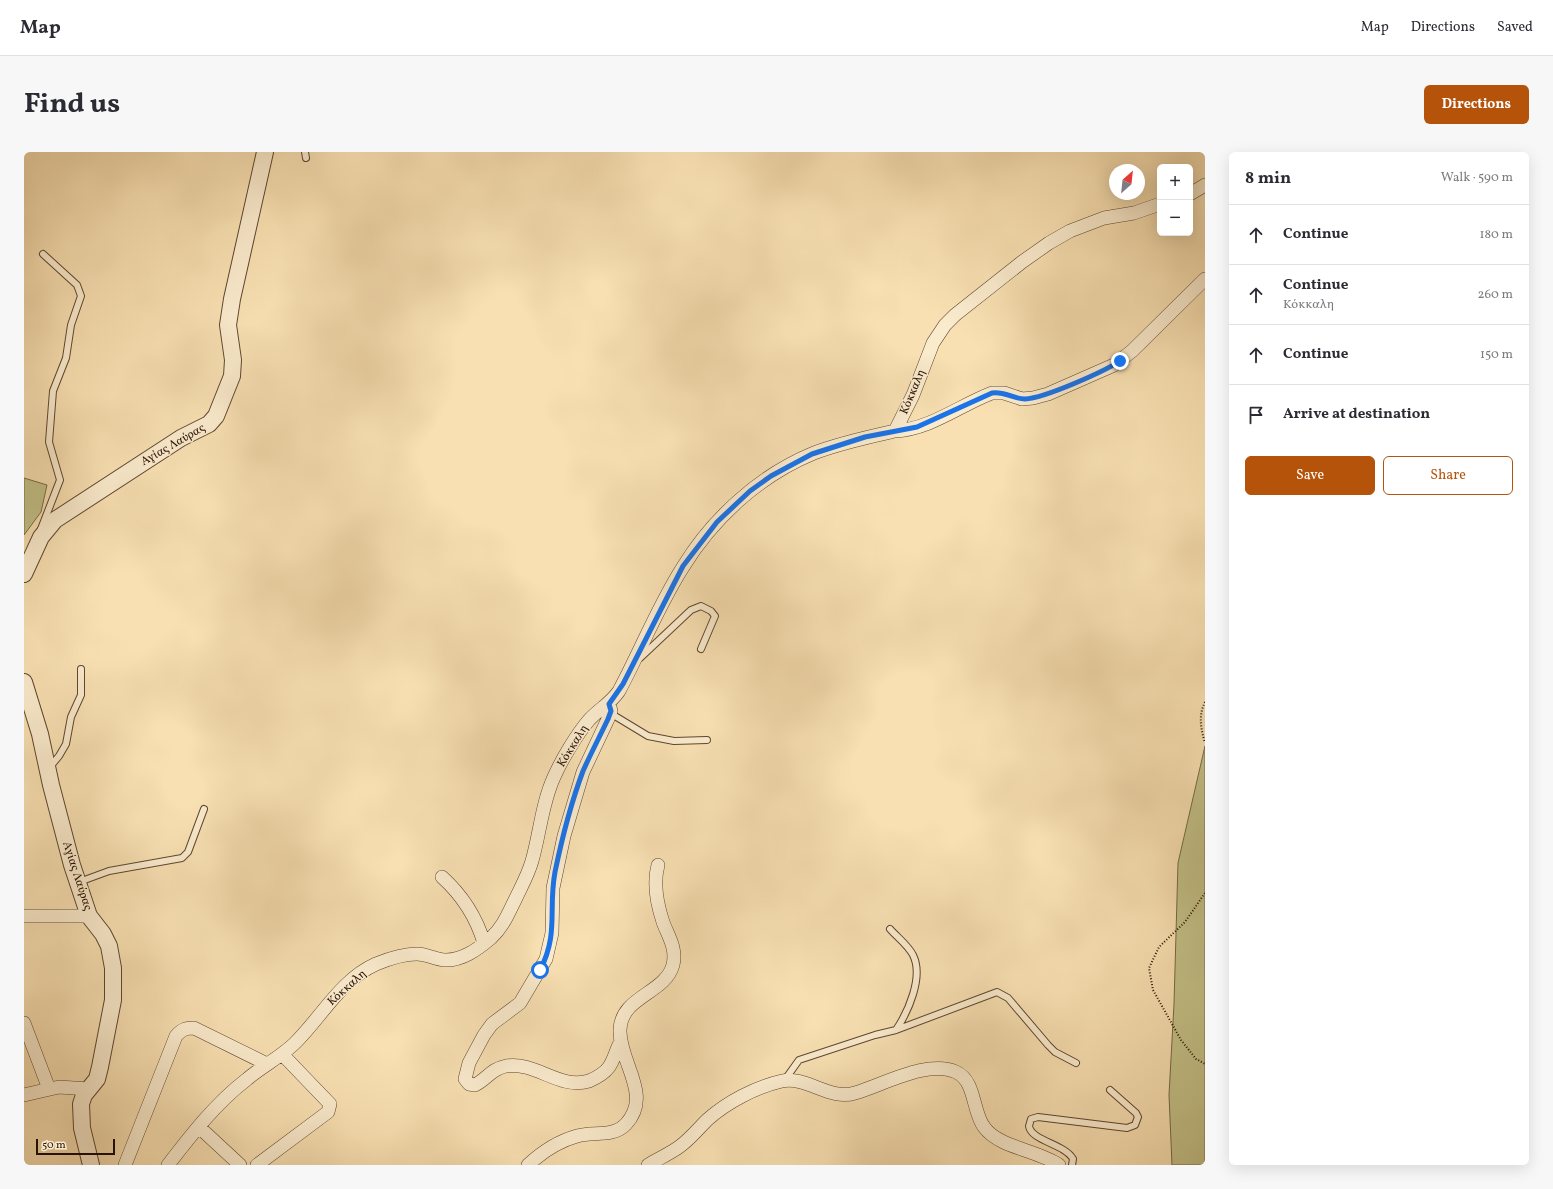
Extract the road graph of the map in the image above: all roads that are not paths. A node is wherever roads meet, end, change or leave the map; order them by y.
1 (265, 152) edge
2 (1205, 185) edge
3 (1193, 192) edge
4 (1157, 205) edge
5 (43, 254) dead end
6 (1205, 279) edge
7 (895, 431) junction
8 (41, 537) junction
9 (24, 574) edge
10 (701, 649) dead end
11 (635, 660) junction
12 (81, 669) dead end
13 (24, 682) edge
14 (27, 707) edge
15 (610, 708) junction
16 (707, 740) dead end
17 (48, 769) junction
18 (204, 809) dead end
19 (658, 865) dead end
20 (442, 877) dead end
21 (78, 882) junction
22 (24, 916) edge
23 (89, 916) junction
24 (890, 929) dead end
25 (484, 943) junction
26 (24, 1023) edge
27 (896, 1030) junction
28 (620, 1042) junction
29 (282, 1054) junction
30 (1076, 1063) dead end
31 (267, 1064) junction
32 (784, 1081) junction
33 (49, 1089) junction
34 (89, 1089) junction
35 (1110, 1090) dead end
36 (24, 1095) edge
37 (198, 1127) junction
38 (91, 1165) edge
39 (125, 1165) edge
40 (168, 1165) edge
41 (240, 1165) edge
42 (257, 1165) edge
43 (528, 1165) edge
44 (648, 1165) edge
45 (1058, 1165) edge
46 (1072, 1165) edge

1 - 8 street, Αγίας Λαύρας
2 - 3 street
4 - 7 street, Κόκκαλη
5 - 8 lane
6 - 7 street
7 - 11 street, Κόκκαλη
8 - 9 street, Αγίας Λαύρας
10 - 11 lane
11 - 15 street, Κόκκαλη
12 - 17 lane
13 - 14 street, Αγίας Λαύρας
14 - 17 street, Αγίας Λαύρας
15 - 16 lane
15 - 25 street, Κόκκαλη
15 - 28 street
17 - 21 street, Αγίας Λαύρας
18 - 21 lane
19 - 28 street
20 - 25 street
21 - 23 street, Αγίας Λαύρας
22 - 23 street
23 - 34 street, Αγίας Λαύρας
24 - 27 lane
25 - 29 street, Κόκκαλη
26 - 33 street
27 - 30 lane
27 - 32 lane
28 - 43 street
29 - 31 street, Κόκκαλη
29 - 42 street
31 - 37 street, Κόκκαλη
31 - 39 street
32 - 44 street
32 - 45 street
33 - 34 street
33 - 36 street
34 - 38 street
35 - 46 lane
37 - 40 street, Κόκκαλη
37 - 41 street

